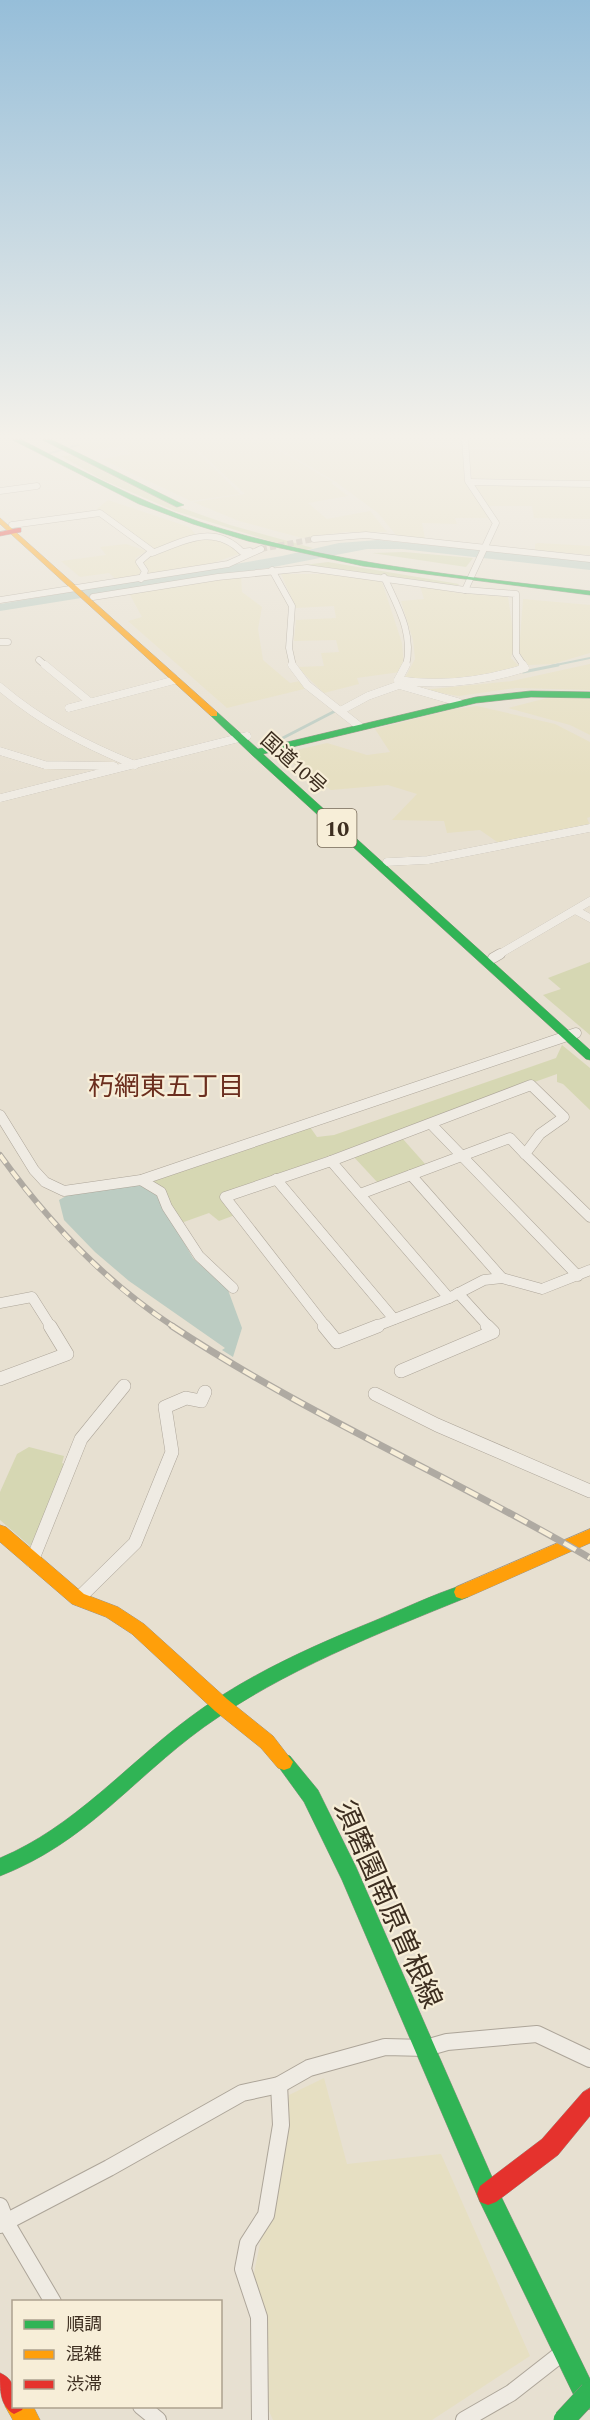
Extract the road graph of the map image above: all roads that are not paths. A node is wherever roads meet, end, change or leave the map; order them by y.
1 (37, 553) edge
2 (152, 553) edge
3 (251, 553) tunnel mouth
4 (306, 553) tunnel mouth
5 (349, 553) edge
6 (484, 553) edge
7 (519, 553) edge
8 (590, 559) edge
9 (230, 565) junction
10 (272, 570) junction
11 (237, 573) junction
12 (384, 577) junction
13 (141, 579) junction
14 (469, 581) junction
15 (590, 585) edge
16 (84, 593) junction
17 (590, 593) edge
18 (0, 600) edge
19 (0, 642) edge
20 (8, 642) dead end
21 (39, 660) dead end
22 (175, 680) junction
23 (399, 682) junction
24 (0, 687) edge
25 (590, 695) edge
26 (90, 702) junction
27 (458, 702) junction
28 (69, 708) dead end
29 (342, 710) junction
30 (359, 726) junction
31 (242, 737) junction
32 (0, 751) edge
33 (260, 751) junction
34 (135, 765) junction
35 (0, 798) edge
36 (590, 828) edge
37 (387, 862) junction
38 (590, 901) edge
39 (577, 910) junction
40 (590, 918) edge
41 (492, 958) junction
42 (571, 1034) junction
43 (590, 1044) edge
44 (590, 1056) edge
45 (0, 1115) edge
46 (431, 1124) junction
47 (525, 1154) junction
48 (464, 1156) junction
49 (331, 1161) junction
50 (411, 1175) junction
51 (276, 1179) junction
52 (141, 1180) junction
53 (360, 1194) junction
54 (590, 1217) edge
55 (590, 1270) edge
56 (578, 1276) junction
57 (502, 1278) junction
58 (233, 1288) dead end
59 (453, 1295) junction
60 (0, 1303) edge
61 (394, 1319) junction
62 (401, 1371) dead end
63 (0, 1379) edge
64 (124, 1386) dead end
65 (205, 1392) dead end
66 (375, 1394) dead end
67 (590, 1491) edge
68 (0, 1532) edge
69 (590, 1536) edge
70 (32, 1561) junction
71 (78, 1599) junction
72 (221, 1705) junction
73 (0, 1867) edge
74 (426, 2048) junction
75 (590, 2059) edge
76 (279, 2085) junction
77 (590, 2099) edge
78 (488, 2194) junction
79 (0, 2206) edge
80 (3, 2224) edge
81 (52, 2300) edge
82 (566, 2350) junction
83 (0, 2385) edge
84 (590, 2392) edge
85 (12, 2400) edge
86 (590, 2407) edge
87 (19, 2408) edge
88 (143, 2408) edge
89 (28, 2420) edge
90 (158, 2420) edge
91 (260, 2420) edge
92 (464, 2420) edge
93 (564, 2420) edge

1 - 16 main road, 国道10号 / 10
2 - 13 street
3 - 9 street
4 - 14 main road
5 - 14 main road
6 - 14 street
7 - 8 street
9 - 11 street
9 - 13 street
10 - 11 street
10 - 12 street
10 - 29 street
11 - 16 street
12 - 14 street
12 - 23 street
13 - 16 street
14 - 15 main road
14 - 17 main road
14 - 23 street
16 - 18 street
16 - 22 main road, 国道10号 / 10
16 - 31 main road, 国道10号 / 10
19 - 20 street
21 - 26 street
22 - 26 street
22 - 31 main road, 国道10号 / 10
23 - 27 street
23 - 29 street
24 - 34 street
25 - 27 main road
26 - 28 street
27 - 30 main road
29 - 30 street
30 - 33 main road
31 - 33 main road, 国道10号 / 10
31 - 34 street
32 - 34 street
33 - 37 main road, 国道10号 / 10
33 - 42 main road, 国道10号 / 10
34 - 35 street
36 - 37 street
37 - 41 main road, 国道10号 / 10
38 - 39 street
39 - 40 street
39 - 41 street
41 - 42 main road, 国道10号 / 10
42 - 43 main road, 国道10号 / 10
42 - 44 main road, 国道10号 / 10
42 - 52 street
45 - 52 street
46 - 47 street
46 - 48 street
46 - 49 street
47 - 48 street
47 - 54 street
48 - 50 street
48 - 56 street
49 - 51 street
49 - 53 street
50 - 53 street
50 - 57 street
51 - 61 street
51 - 61 street
52 - 58 street
53 - 59 street
55 - 56 street
56 - 57 street
57 - 59 street
59 - 61 street
59 - 62 street
60 - 63 street
64 - 70 street
65 - 71 street
66 - 67 street
68 - 70 main road, 須磨園南原曽根線
69 - 72 main road
70 - 71 main road, 須磨園南原曽根線
71 - 72 main road, 須磨園南原曽根線
72 - 73 main road
72 - 74 main road, 須磨園南原曽根線
74 - 75 street
74 - 76 street
74 - 78 main road, 須磨園南原曽根線
76 - 80 street
76 - 91 street
77 - 78 main road
78 - 82 main road, 須磨園南原曽根線
79 - 80 street
80 - 81 street
82 - 86 main road, 須磨園南原曽根線
82 - 92 street
83 - 85 main road
84 - 93 main road, bridge
87 - 89 main road
88 - 90 street

